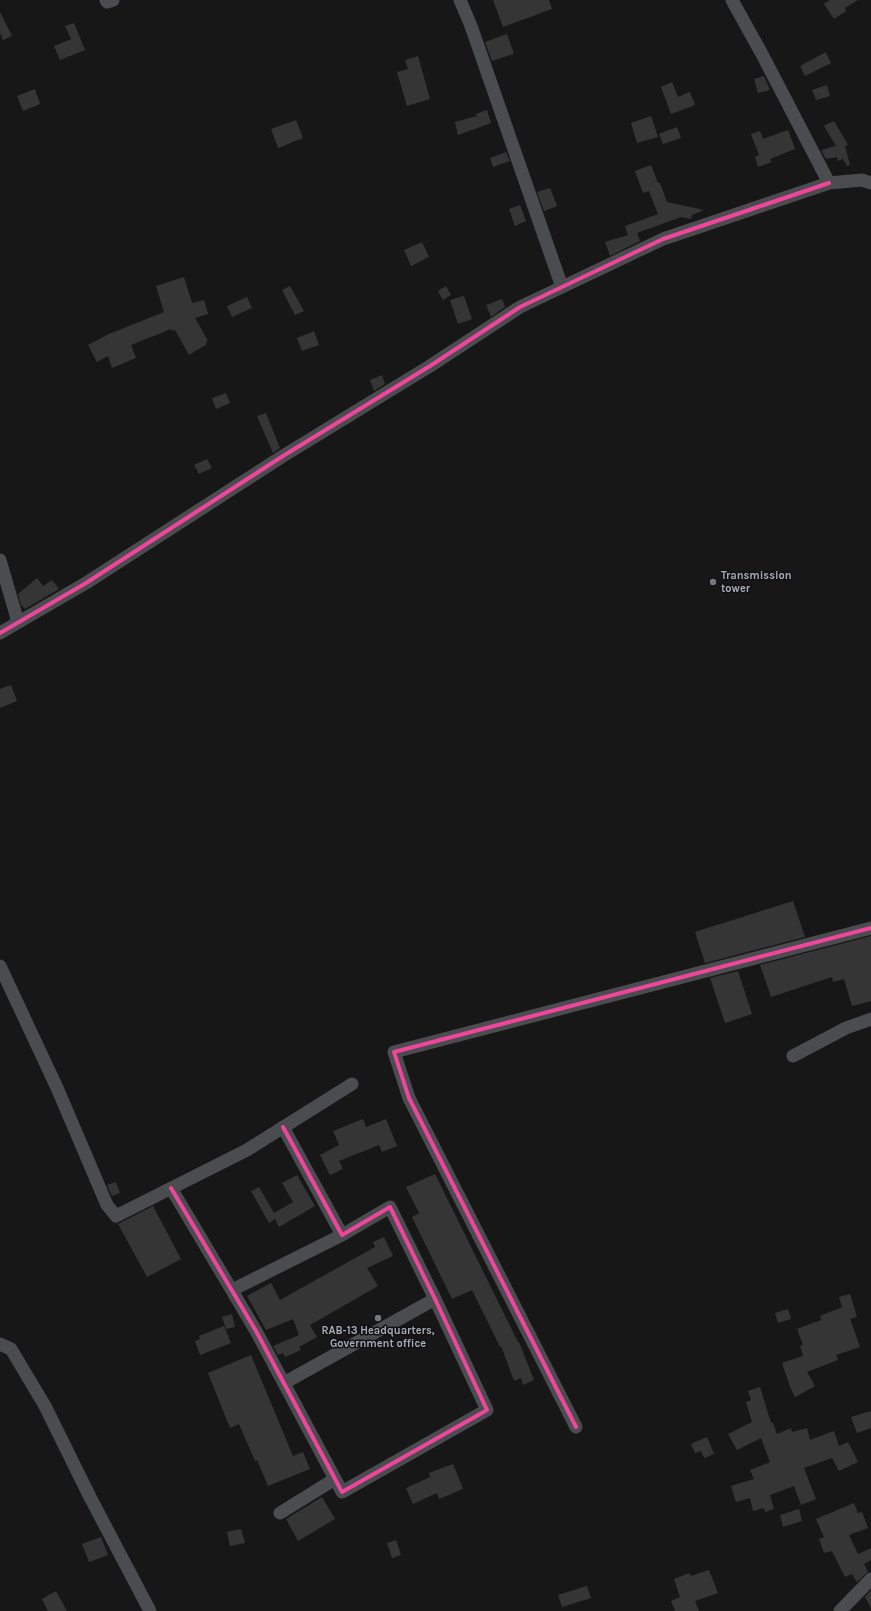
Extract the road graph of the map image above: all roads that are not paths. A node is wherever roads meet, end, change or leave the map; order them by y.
1 (106, 0) edge
2 (113, 0) edge
3 (460, 0) edge
4 (732, 0) edge
5 (871, 182) edge
6 (830, 183) junction
7 (562, 288) junction
8 (0, 560) edge
9 (18, 622) junction
10 (0, 633) edge
11 (871, 928) edge
12 (0, 966) edge
13 (871, 1019) edge
14 (793, 1056) dead end
15 (352, 1084) dead end
16 (283, 1127) junction
17 (171, 1188) junction
18 (342, 1235) junction
19 (232, 1290) junction
20 (435, 1299) junction
21 (0, 1344) edge
22 (284, 1383) junction
23 (576, 1427) dead end
24 (335, 1479) junction
25 (280, 1514) dead end
26 (871, 1579) edge
27 (150, 1611) edge
28 (840, 1611) edge

1 - 2 street
3 - 7 street
4 - 6 street
5 - 6 street
6 - 7 street
7 - 9 street
8 - 9 street
9 - 10 street
11 - 23 street
12 - 17 street
13 - 14 street
15 - 16 street
16 - 17 street
16 - 18 street
17 - 19 street
18 - 19 street
18 - 20 street
19 - 22 street
20 - 22 street
20 - 24 street
21 - 27 street
22 - 24 street
24 - 25 street
26 - 28 street

